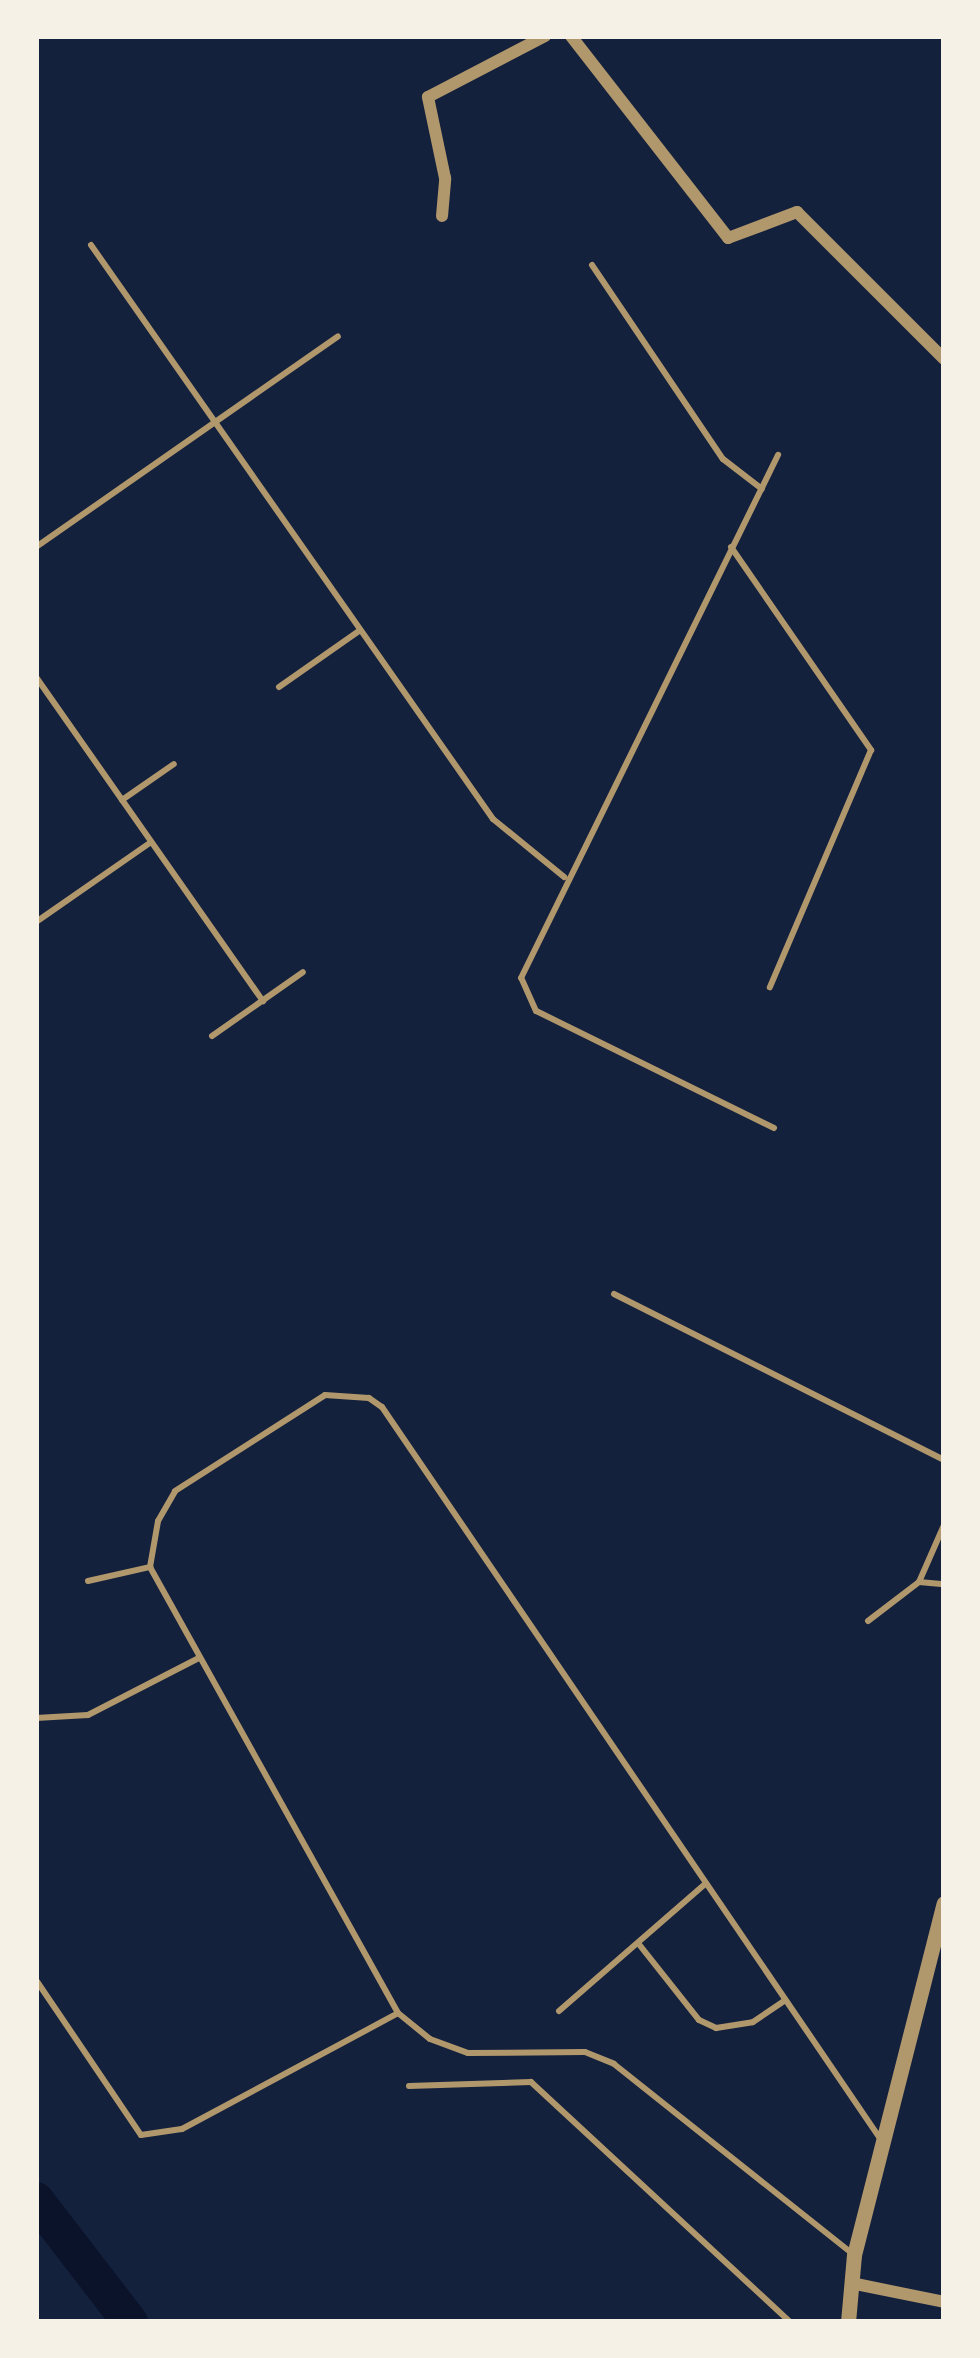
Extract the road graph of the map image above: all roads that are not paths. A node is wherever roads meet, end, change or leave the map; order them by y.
1 (545, 36) edge
2 (571, 36) edge
3 (442, 216) dead end
4 (92, 245) dead end
5 (592, 265) dead end
6 (338, 336) dead end
7 (944, 358) edge
8 (215, 422) junction
9 (778, 455) dead end
10 (762, 489) junction
11 (36, 527) edge
12 (45, 541) junction
13 (36, 547) edge
14 (731, 548) junction
15 (361, 630) junction
16 (36, 677) edge
17 (279, 688) dead end
18 (174, 764) dead end
19 (122, 800) junction
20 (151, 842) junction
21 (564, 877) junction
22 (36, 922) edge
23 (303, 972) dead end
24 (770, 988) dead end
25 (262, 1000) junction
26 (212, 1036) dead end
27 (774, 1128) dead end
28 (614, 1294) dead end
29 (944, 1460) edge
30 (944, 1525) edge
31 (150, 1567) junction
32 (88, 1581) dead end
33 (919, 1582) junction
34 (944, 1584) edge
35 (868, 1621) dead end
36 (197, 1659) junction
37 (36, 1718) edge
38 (704, 1886) junction
39 (944, 1903) edge
40 (638, 1943) junction
41 (36, 1980) edge
42 (784, 2001) junction
43 (560, 2011) dead end
44 (398, 2013) junction
45 (409, 2086) dead end
46 (887, 2147) junction
47 (854, 2254) junction
48 (851, 2283) junction
49 (944, 2302) edge
50 (790, 2322) edge
51 (848, 2322) edge

1 - 3 street
2 - 7 street
4 - 8 lane
5 - 10 lane
6 - 8 lane
8 - 12 lane
8 - 15 lane
9 - 10 lane
10 - 14 lane
11 - 12 lane
12 - 13 lane
14 - 21 lane
14 - 24 lane
15 - 17 lane
15 - 21 lane
16 - 19 lane
18 - 19 lane
19 - 20 lane
20 - 22 lane
20 - 25 lane
21 - 27 lane
23 - 25 lane
25 - 26 lane
28 - 29 lane
30 - 33 lane
31 - 32 lane
31 - 36 lane
31 - 38 lane
33 - 34 lane
33 - 35 lane
36 - 37 lane
36 - 44 lane
38 - 40 lane
38 - 42 lane
39 - 46 street
40 - 42 lane
40 - 43 lane
41 - 44 lane
42 - 46 lane
44 - 47 lane
45 - 50 lane
46 - 47 street
47 - 48 street
48 - 49 street
48 - 51 street

